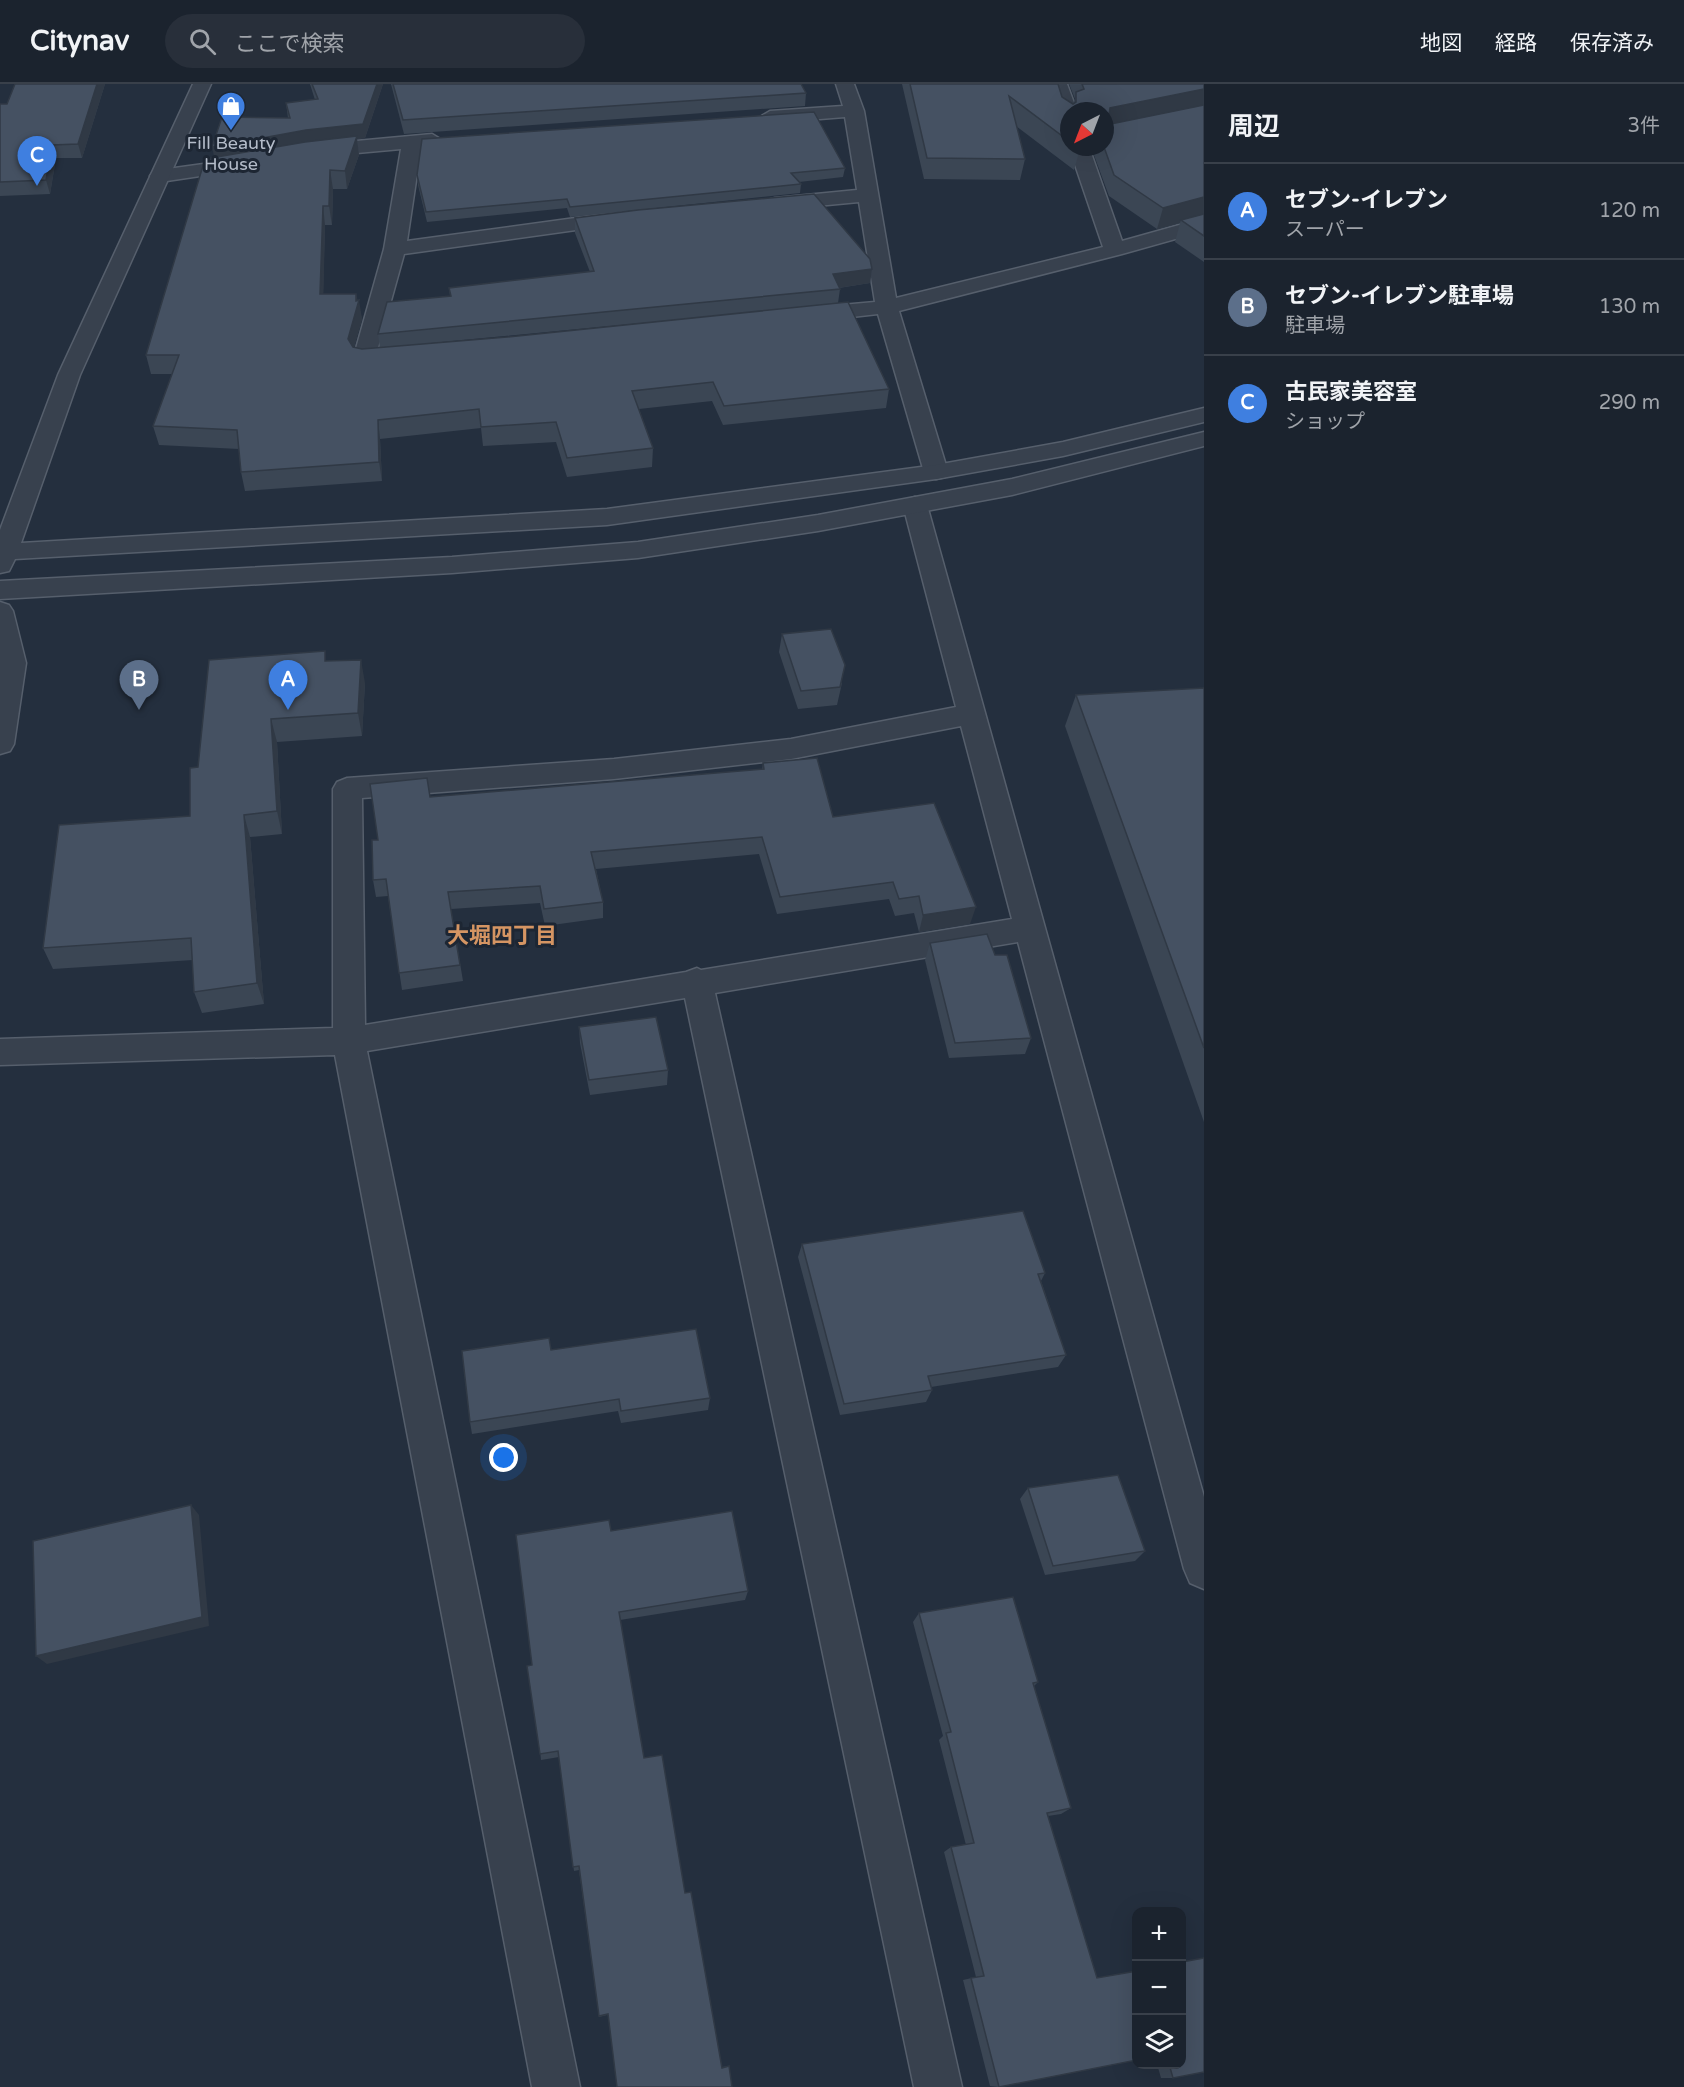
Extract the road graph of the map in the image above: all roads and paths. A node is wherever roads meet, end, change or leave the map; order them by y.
1 (202, 84) edge
2 (845, 84) edge
3 (1058, 84) edge
4 (1064, 102) edge
5 (854, 111) junction
6 (746, 118) edge
7 (448, 139) edge
8 (412, 141) junction
9 (297, 154) edge
10 (1082, 156) edge
11 (262, 161) edge
12 (160, 176) junction
13 (868, 195) junction
14 (753, 206) edge
15 (637, 216) edge
16 (1204, 224) edge
17 (395, 249) junction
18 (1115, 250) junction
19 (887, 307) junction
20 (785, 318) edge
21 (419, 355) edge
22 (1204, 414) edge
23 (1204, 439) edge
24 (936, 472) junction
25 (915, 505) junction
26 (1, 556) edge
27 (0, 590) edge
28 (0, 611) edge
29 (972, 714) junction
30 (0, 744) edge
31 (1030, 928) junction
32 (697, 981) junction
33 (349, 1041) junction
34 (0, 1052) edge
35 (1204, 1569) edge
36 (556, 2087) edge
37 (938, 2087) edge

1 - 12 street
2 - 5 street
3 - 4 street
5 - 6 street
5 - 13 street
7 - 8 street
8 - 9 street
8 - 17 street
10 - 18 street
11 - 12 street
12 - 26 street
13 - 14 street
13 - 19 street
15 - 17 street
16 - 18 street
17 - 21 street
18 - 19 street
19 - 20 street
19 - 24 street
22 - 24 street
23 - 25 street
24 - 26 street
25 - 27 street
25 - 29 street
28 - 30 street
29 - 31 street
29 - 33 street
31 - 32 street
31 - 35 street
32 - 33 street
32 - 37 street
33 - 34 street
33 - 36 street

